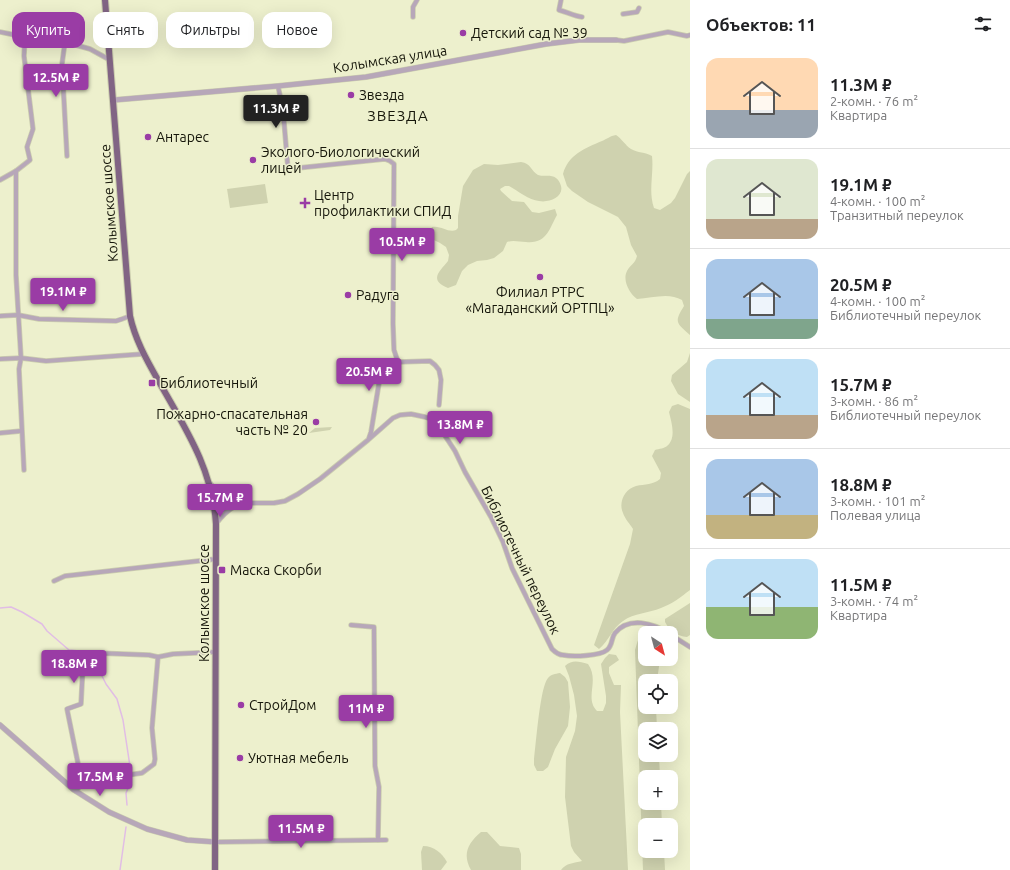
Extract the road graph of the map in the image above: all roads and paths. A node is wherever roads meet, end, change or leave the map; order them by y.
1 (105, 0) edge
2 (417, 0) edge
3 (561, 0) edge
4 (639, 8) dead end
5 (623, 14) dead end
6 (413, 17) dead end
7 (582, 17) dead end
8 (0, 32) edge
9 (12, 34) edge
10 (690, 35) edge
11 (616, 40) joint
12 (24, 48) edge
13 (64, 48) edge
14 (85, 48) edge
15 (110, 60) junction
16 (278, 86) junction
17 (114, 100) junction
18 (68, 156) dead end
19 (16, 171) junction
20 (0, 180) edge
21 (18, 315) junction
22 (0, 316) edge
23 (130, 316) junction
24 (143, 354) junction
25 (21, 358) junction
26 (0, 359) edge
27 (398, 362) junction
28 (439, 405) dead end
29 (21, 431) junction
30 (0, 433) edge
31 (368, 440) junction
32 (24, 470) dead end
33 (209, 481) junction
34 (232, 500) junction
35 (214, 503) junction
36 (241, 503) junction
37 (231, 508) junction
38 (216, 524) junction
39 (216, 559) junction
40 (54, 580) dead end
41 (351, 625) dead end
42 (655, 626) edge
43 (678, 639) edge
44 (690, 647) edge
45 (216, 652) junction
46 (158, 657) junction
47 (0, 724) edge
48 (82, 783) junction
49 (76, 791) junction
50 (378, 840) junction
51 (386, 840) dead end
52 (216, 842) junction
53 (215, 870) edge

1 - 15 highway, Колымское шоссе
2 - 6 street
3 - 7 street
4 - 5 street
8 - 9 street
10 - 11 street, Колымская улица
11 - 16 street, Колымская улица
12 - 19 street
13 - 18 street
14 - 15 street
15 - 17 highway, Колымское шоссе
16 - 17 street, Колымская улица
16 - 27 street
17 - 23 highway, Колымское шоссе
19 - 20 street
19 - 21 street
21 - 22 street
21 - 23 street
21 - 25 street
23 - 24 highway, Колымское шоссе
24 - 25 street
24 - 33 highway, Колымское шоссе
25 - 26 street
25 - 29 street
27 - 28 street
27 - 31 street
29 - 30 street
29 - 32 street
31 - 36 street, Библиотечный переулок
31 - 42 street, Библиотечный переулок
33 - 34 street, Библиотечный переулок
33 - 35 highway, Колымское шоссе
34 - 35 street
34 - 36 street, Библиотечный переулок
35 - 37 street
35 - 38 highway, Колымское шоссе
36 - 37 street, Библиотечный переулок
37 - 38 street, Библиотечный переулок
38 - 39 highway, Колымское шоссе
39 - 40 street
39 - 45 highway, Колымское шоссе
41 - 50 street
43 - 44 street
45 - 46 street
45 - 52 highway, Колымское шоссе
46 - 48 street
46 - 48 street
47 - 49 street
48 - 49 street
49 - 52 street
50 - 51 street
50 - 52 street
52 - 53 highway, Колымское шоссе

